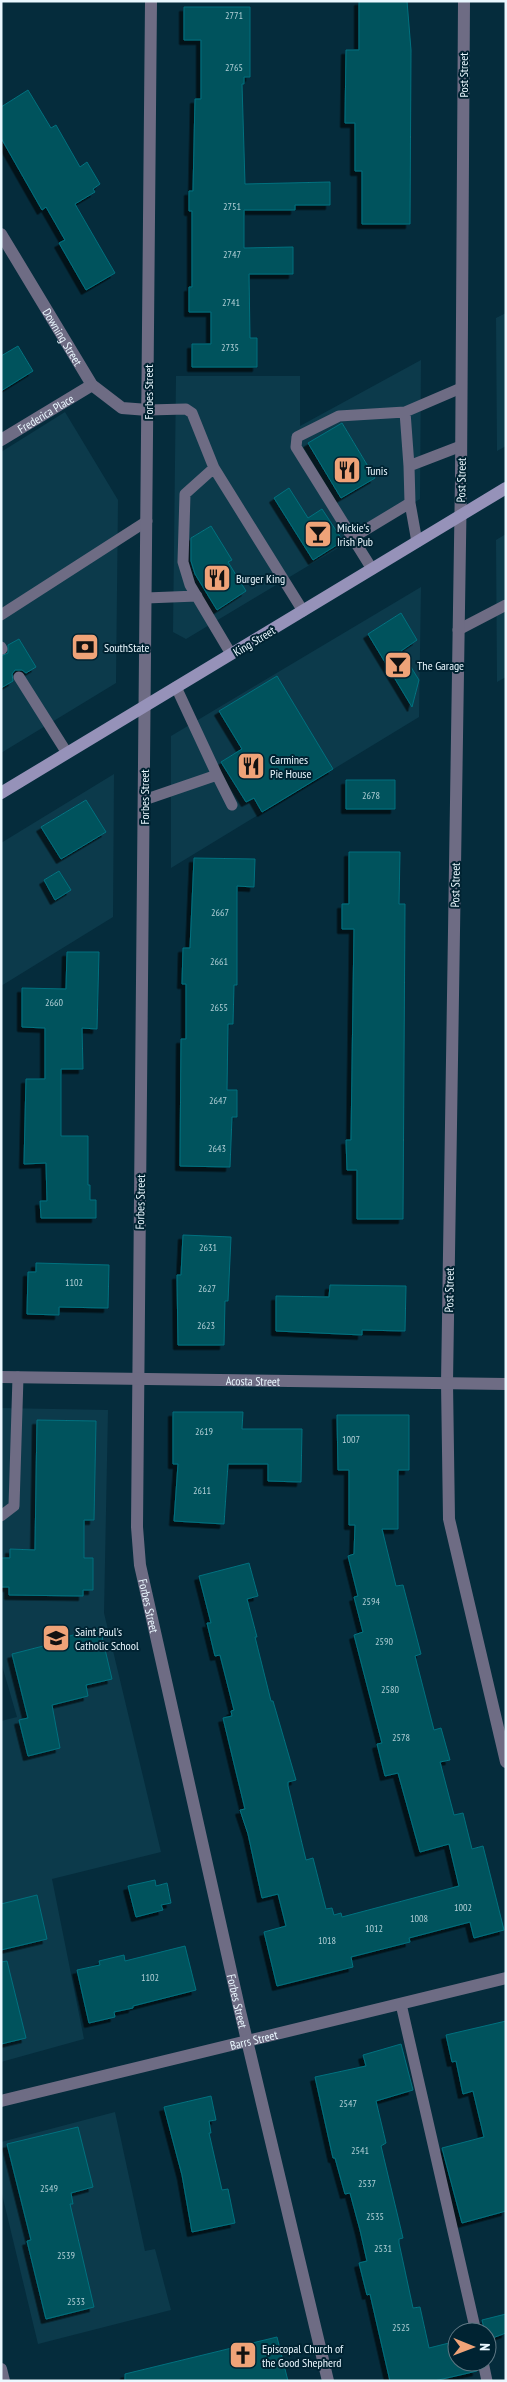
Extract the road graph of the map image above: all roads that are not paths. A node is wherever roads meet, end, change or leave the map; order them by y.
1 (150, 1) edge
2 (464, 1) edge
3 (1, 234) edge
4 (92, 385) junction
5 (461, 388) junction
6 (148, 410) junction
7 (405, 412) junction
8 (1, 440) edge
9 (461, 446) junction
10 (409, 466) junction
11 (214, 468) junction
12 (505, 491) edge
13 (410, 503) junction
14 (460, 516) junction
15 (146, 522) junction
16 (352, 538) junction
17 (417, 542) junction
18 (372, 569) junction
19 (197, 596) junction
20 (146, 598) junction
21 (506, 605) edge
22 (303, 610) junction
23 (1, 615) edge
24 (458, 630) junction
25 (231, 654) junction
26 (19, 677) dead end
27 (176, 687) junction
28 (144, 706) junction
29 (66, 753) junction
30 (217, 775) junction
31 (1, 793) edge
32 (144, 800) junction
33 (232, 805) dead end
34 (1, 1377) edge
35 (18, 1377) junction
36 (139, 1379) junction
37 (448, 1383) junction
38 (506, 1384) edge
39 (1, 1516) edge
40 (506, 1762) edge
41 (506, 1978) edge
42 (401, 2004) junction
43 (247, 2042) junction
44 (1, 2101) edge
45 (474, 2322) edge
46 (1, 2369) edge
47 (4, 2381) edge
48 (328, 2381) edge

1 - 6 street, Forbes Street
2 - 5 street, Post Street
3 - 4 street, Downing Street
4 - 6 street, Downing Street
4 - 8 street, Frederica Place
5 - 7 lane
5 - 9 street, Post Street
6 - 11 lane
6 - 15 street, Forbes Street
7 - 10 lane
7 - 16 lane
9 - 10 lane
9 - 14 street, Post Street
10 - 13 lane
11 - 19 lane
11 - 22 lane
12 - 14 main road, King Street
13 - 16 lane
13 - 17 lane
14 - 17 main road, King Street
14 - 24 street, Post Street
15 - 20 street, Forbes Street
15 - 23 lane
16 - 18 lane
17 - 18 main road, King Street
18 - 22 main road, King Street
19 - 20 lane
19 - 25 lane
20 - 28 street, Forbes Street
21 - 24 lane
22 - 25 main road, King Street
24 - 37 street, Post Street
25 - 27 main road, King Street
26 - 29 lane
27 - 28 main road, King Street
27 - 30 lane
28 - 29 main road, King Street
28 - 32 street, Forbes Street
29 - 31 main road, King Street
30 - 32 lane
30 - 33 lane
32 - 36 street, Forbes Street
34 - 35 street, Acosta Street
35 - 36 street, Acosta Street
35 - 39 lane
36 - 37 street, Acosta Street
36 - 43 street, Forbes Street
37 - 38 street, Acosta Street
37 - 40 street, Post Street
41 - 42 street, Barrs Street
42 - 43 street, Barrs Street
42 - 45 lane
43 - 44 street, Barrs Street
43 - 48 street, Forbes Street
46 - 47 street

